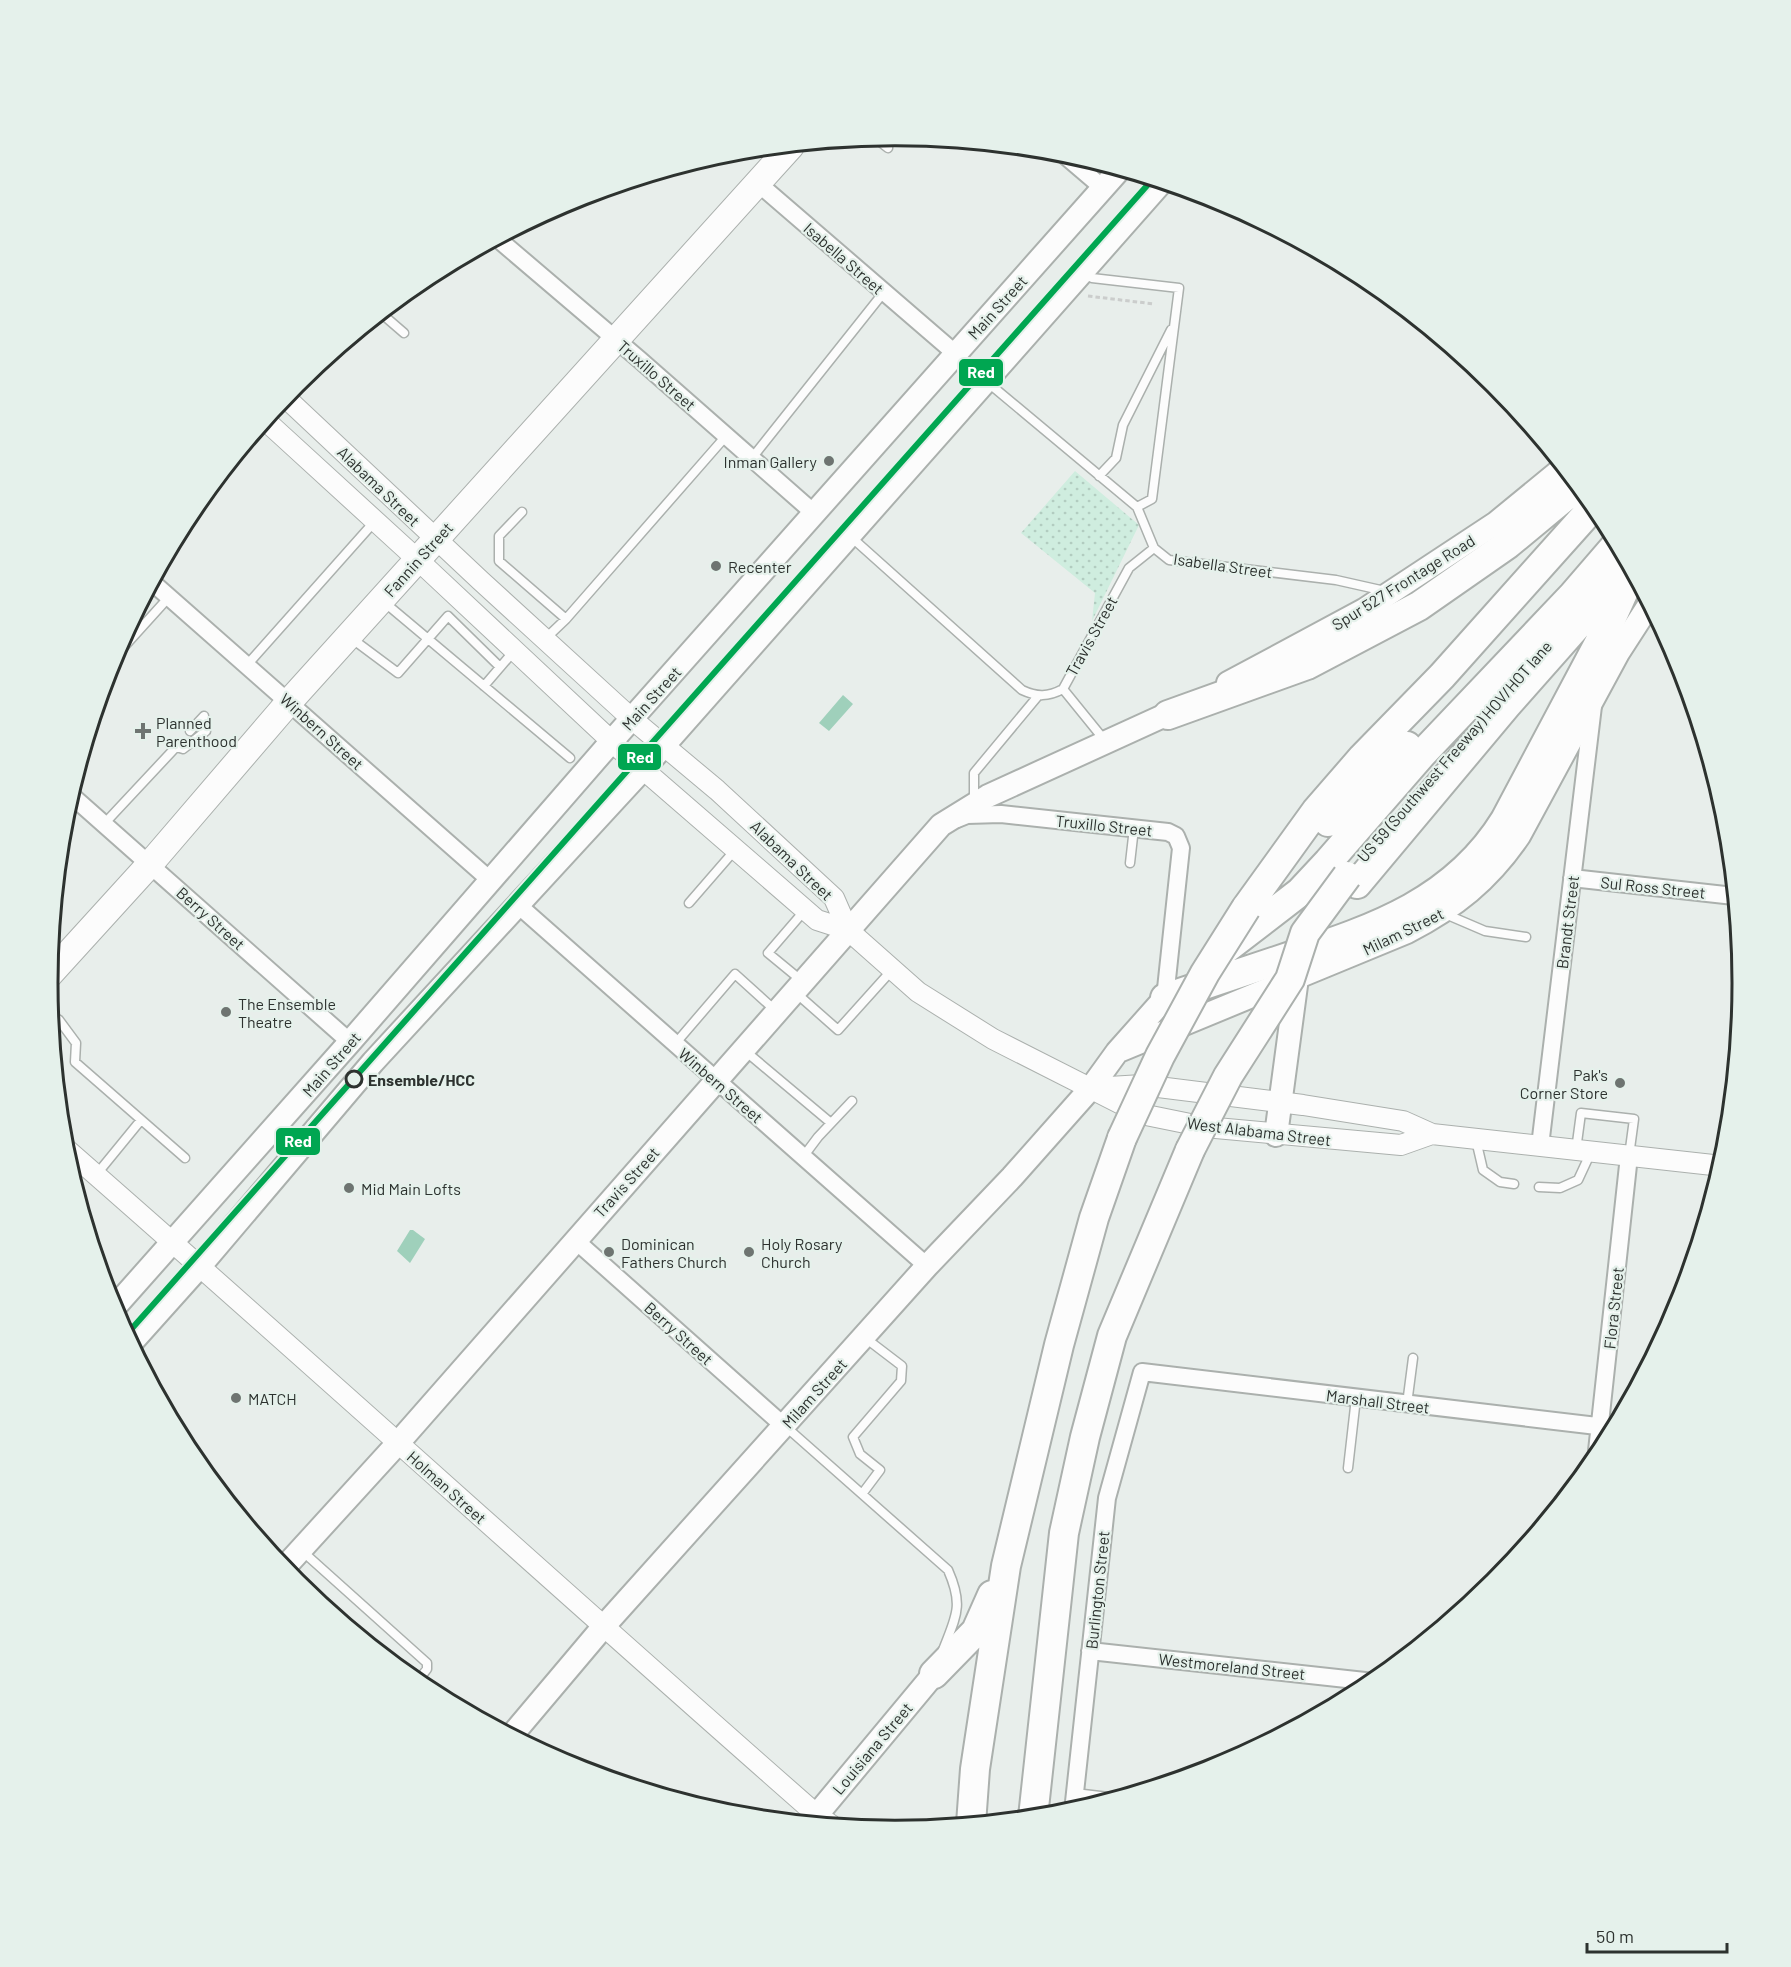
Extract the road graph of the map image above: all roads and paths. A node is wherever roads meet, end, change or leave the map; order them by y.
1 (784, 154) edge
2 (1079, 168) edge
3 (1114, 176) edge
4 (759, 184) junction
5 (1103, 188) junction
6 (1157, 188) edge
7 (504, 244) edge
8 (1079, 284) junction
9 (884, 292) junction
10 (1154, 304) dead end
11 (387, 318) edge
12 (1175, 323) junction
13 (404, 333) dead end
14 (617, 340) junction
15 (956, 354) junction
16 (986, 381) junction
17 (292, 404) edge
18 (272, 426) edge
19 (726, 436) junction
20 (752, 458) junction
21 (1558, 472) edge
22 (1099, 476) junction
23 (1572, 491) edge
24 (1137, 507) junction
25 (522, 512) dead end
26 (814, 513) junction
27 (1588, 513) edge
28 (375, 521) junction
29 (850, 535) junction
30 (1602, 537) edge
31 (435, 540) junction
32 (1154, 548) junction
33 (1611, 551) edge
34 (418, 560) junction
35 (1624, 573) edge
36 (1629, 581) edge
37 (159, 588) edge
38 (1391, 592) junction
39 (1573, 595) junction
40 (169, 597) junction
41 (382, 600) junction
42 (1646, 613) edge
43 (566, 619) junction
44 (135, 634) edge
45 (348, 636) junction
46 (427, 638) junction
47 (544, 640) junction
48 (514, 650) junction
49 (248, 666) junction
50 (500, 667) junction
51 (484, 686) junction
52 (1063, 688) junction
53 (1038, 696) junction
54 (1594, 698) junction
55 (289, 702) junction
56 (1168, 716) junction
57 (632, 719) junction
58 (190, 731) dead end
59 (183, 740) dead end
60 (611, 742) junction
61 (1106, 743) junction
62 (664, 745) junction
63 (176, 747) junction
64 (570, 758) dead end
65 (643, 769) junction
66 (79, 802) edge
67 (974, 804) junction
68 (1322, 816) junction
69 (104, 824) junction
70 (941, 825) junction
71 (1134, 828) junction
72 (735, 849) junction
73 (1130, 863) dead end
74 (150, 864) junction
75 (1572, 879) junction
76 (490, 880) junction
77 (1352, 880) junction
78 (1727, 895) edge
79 (689, 903) dead end
80 (517, 904) junction
81 (805, 909) junction
82 (1443, 913) junction
83 (848, 930) junction
84 (1526, 937) dead end
85 (59, 964) edge
86 (893, 970) junction
87 (1293, 979) junction
88 (798, 987) junction
89 (1165, 998) junction
90 (777, 1012) junction
91 (59, 1020) edge
92 (350, 1042) junction
93 (675, 1044) junction
94 (743, 1050) junction
95 (1117, 1052) junction
96 (716, 1081) junction
97 (1091, 1088) junction
98 (852, 1101) dead end
99 (1281, 1103) junction
100 (141, 1120) junction
101 (831, 1123) junction
102 (1432, 1134) junction
103 (1276, 1135) junction
104 (1476, 1139) junction
105 (1540, 1146) junction
106 (1584, 1151) junction
107 (1629, 1156) junction
108 (803, 1157) junction
109 (184, 1158) dead end
110 (78, 1159) edge
111 (1712, 1165) edge
112 (96, 1175) junction
113 (1514, 1184) dead end
114 (1539, 1186) dead end
115 (575, 1240) junction
116 (173, 1242) junction
117 (200, 1266) junction
118 (927, 1266) junction
119 (121, 1300) edge
120 (137, 1337) edge
121 (863, 1337) junction
122 (1413, 1358) dead end
123 (1142, 1372) joint
124 (1356, 1398) junction
125 (1407, 1404) junction
126 (1607, 1422) edge
127 (784, 1426) junction
128 (1605, 1427) edge
129 (398, 1443) junction
130 (1348, 1468) dead end
131 (862, 1494) junction
132 (300, 1550) junction
133 (290, 1561) edge
134 (1006, 1566) junction
135 (604, 1626) junction
136 (1090, 1651) junction
137 (423, 1674) edge
138 (934, 1674) junction
139 (1359, 1680) edge
140 (517, 1729) edge
141 (1075, 1792) junction
142 (1098, 1795) edge
143 (1074, 1801) edge
144 (1034, 1808) edge
145 (813, 1816) edge
146 (822, 1817) edge
147 (972, 1817) edge

1 - 4 main road, Fannin Street
2 - 5 street
3 - 5 main road, Main Street
4 - 9 street, Isabella Street
4 - 14 main road, Fannin Street
5 - 15 main road, Main Street
6 - 8 main road, Main Street
7 - 14 street, Truxillo Street
8 - 10 path
8 - 12 lane
8 - 16 main road, Main Street
9 - 15 street, Isabella Street
9 - 20 lane
11 - 13 lane
12 - 22 lane
12 - 24 lane
14 - 19 street, Truxillo Street
14 - 31 main road, Fannin Street
15 - 26 main road, Main Street
16 - 22 lane, Isabella Street
16 - 29 main road, Main Street
17 - 31 street, Alabama Street
18 - 28 street, Alabama Street
19 - 20 street, Truxillo Street
19 - 43 lane
20 - 26 street, Truxillo Street
21 - 38 main road, Spur 527 Frontage Road
22 - 24 lane, Isabella Street
23 - 56 highway
24 - 32 lane, Isabella Street
25 - 43 lane
26 - 57 main road, Main Street
27 - 68 highway
28 - 34 street, Alabama Street
28 - 49 lane
29 - 53 lane
29 - 62 main road, Main Street
30 - 68 highway
31 - 34 main road, Fannin Street
31 - 47 street, Alabama Street
32 - 38 lane, Isabella Street
32 - 52 lane, Travis Street
33 - 39 highway, US 59 (Southwest Freeway) HOV/HOT lane
34 - 41 main road, Fannin Street
34 - 48 street, Alabama Street
35 - 77 highway
36 - 89 highway
37 - 40 street, Winbern Street
38 - 56 main road, Spur 527 Frontage Road
39 - 77 highway, US 59 (Southwest Freeway) HOV/HOT lane
39 - 89 highway
40 - 44 lane
40 - 49 street, Winbern Street
41 - 45 main road, Fannin Street
41 - 46 lane
42 - 54 main road, Milam Street
43 - 47 lane
45 - 46 lane
45 - 55 main road, Fannin Street
46 - 50 lane
46 - 51 lane
47 - 57 street, Alabama Street
48 - 50 lane
48 - 60 street, Alabama Street
49 - 55 street, Winbern Street
50 - 51 lane
51 - 64 lane
52 - 53 lane, Travis Street
52 - 61 lane
53 - 67 lane
54 - 75 street, Brandt Street
54 - 82 main road, Milam Street
55 - 74 main road, Fannin Street
55 - 76 street, Winbern Street
56 - 61 main road, Travis Street
57 - 60 main road, Main Street
57 - 62 street, Alabama Street
58 - 63 lane
59 - 63 lane
60 - 65 street, Alabama Street
60 - 76 main road, Main Street
61 - 67 main road, Travis Street
62 - 65 main road, Main Street
62 - 83 street, Alabama Street
63 - 69 lane
65 - 72 street, Alabama Street
65 - 80 main road, Main Street
66 - 69 street, Berry Street
67 - 70 main road, Travis Street
68 - 134 highway, bridge
69 - 74 street, Berry Street
70 - 71 street, Truxillo Street
70 - 83 main road, Travis Street
71 - 73 lane
71 - 89 street, Truxillo Street
72 - 79 lane
72 - 81 street, Alabama Street
74 - 85 main road, Fannin Street
74 - 92 street, Berry Street
75 - 78 street, Sul Ross Street
75 - 105 street, Brandt Street
76 - 92 main road, Main Street
77 - 87 highway, US 59 (Southwest Freeway) HOV/HOT lane, bridge
80 - 93 street, Winbern Street
80 - 117 main road, Main Street
81 - 83 street, Alabama Street
81 - 88 lane
82 - 84 lane
82 - 87 main road, Milam Street
83 - 86 street, West Alabama Street
83 - 88 main road, Travis Street
86 - 88 lane
86 - 97 street, West Alabama Street
87 - 95 main road, Milam Street
87 - 99 main road
87 - 144 highway, US 59 (Southwest Freeway) HOV/HOT lane, bridge
88 - 90 main road, Travis Street
89 - 95 main road, Milam Street
90 - 93 lane
90 - 94 main road, Travis Street
91 - 100 lane
92 - 116 main road, Main Street
93 - 96 street, Winbern Street
94 - 96 main road, Travis Street
94 - 101 lane
95 - 97 main road, Milam Street
96 - 108 street, Winbern Street
96 - 115 main road, Travis Street
97 - 99 street, West Alabama Street
97 - 103 street, West Alabama Street
97 - 118 main road, Milam Street
98 - 101 lane
99 - 102 street, West Alabama Street
99 - 103 main road
100 - 109 lane
100 - 112 lane
101 - 108 lane
102 - 103 street, West Alabama Street
102 - 104 street, West Alabama Street
104 - 105 street, West Alabama Street
104 - 113 lane
105 - 106 street, West Alabama Street
106 - 107 street, West Alabama Street
106 - 107 lane
106 - 114 lane
107 - 111 street, West Alabama Street
107 - 126 street, Flora Street
108 - 118 street, Winbern Street
110 - 112 street, Holman Street
112 - 116 street, Holman Street
115 - 127 street, Berry Street
115 - 129 main road, Travis Street
116 - 117 street, Holman Street
116 - 119 main road, Main Street
117 - 120 main road, Main Street
117 - 129 street, Holman Street
118 - 121 main road, Milam Street
121 - 127 main road, Milam Street
121 - 131 lane
122 - 125 lane
123 - 124 street, Marshall Street
123 - 136 street, Burlington Street
124 - 125 street, Marshall Street
124 - 130 lane
125 - 128 street, Marshall Street
127 - 131 lane
127 - 135 main road, Milam Street
129 - 132 main road, Travis Street
129 - 135 street, Holman Street
131 - 138 lane
132 - 133 main road, Travis Street
132 - 137 lane
134 - 138 highway
134 - 147 highway
135 - 140 main road, Milam Street
135 - 145 street, Holman Street
136 - 139 street, Westmoreland Street
136 - 141 street, Burlington Street
138 - 146 main road, Louisiana Street
141 - 142 lane
141 - 143 street, Burlington Street

